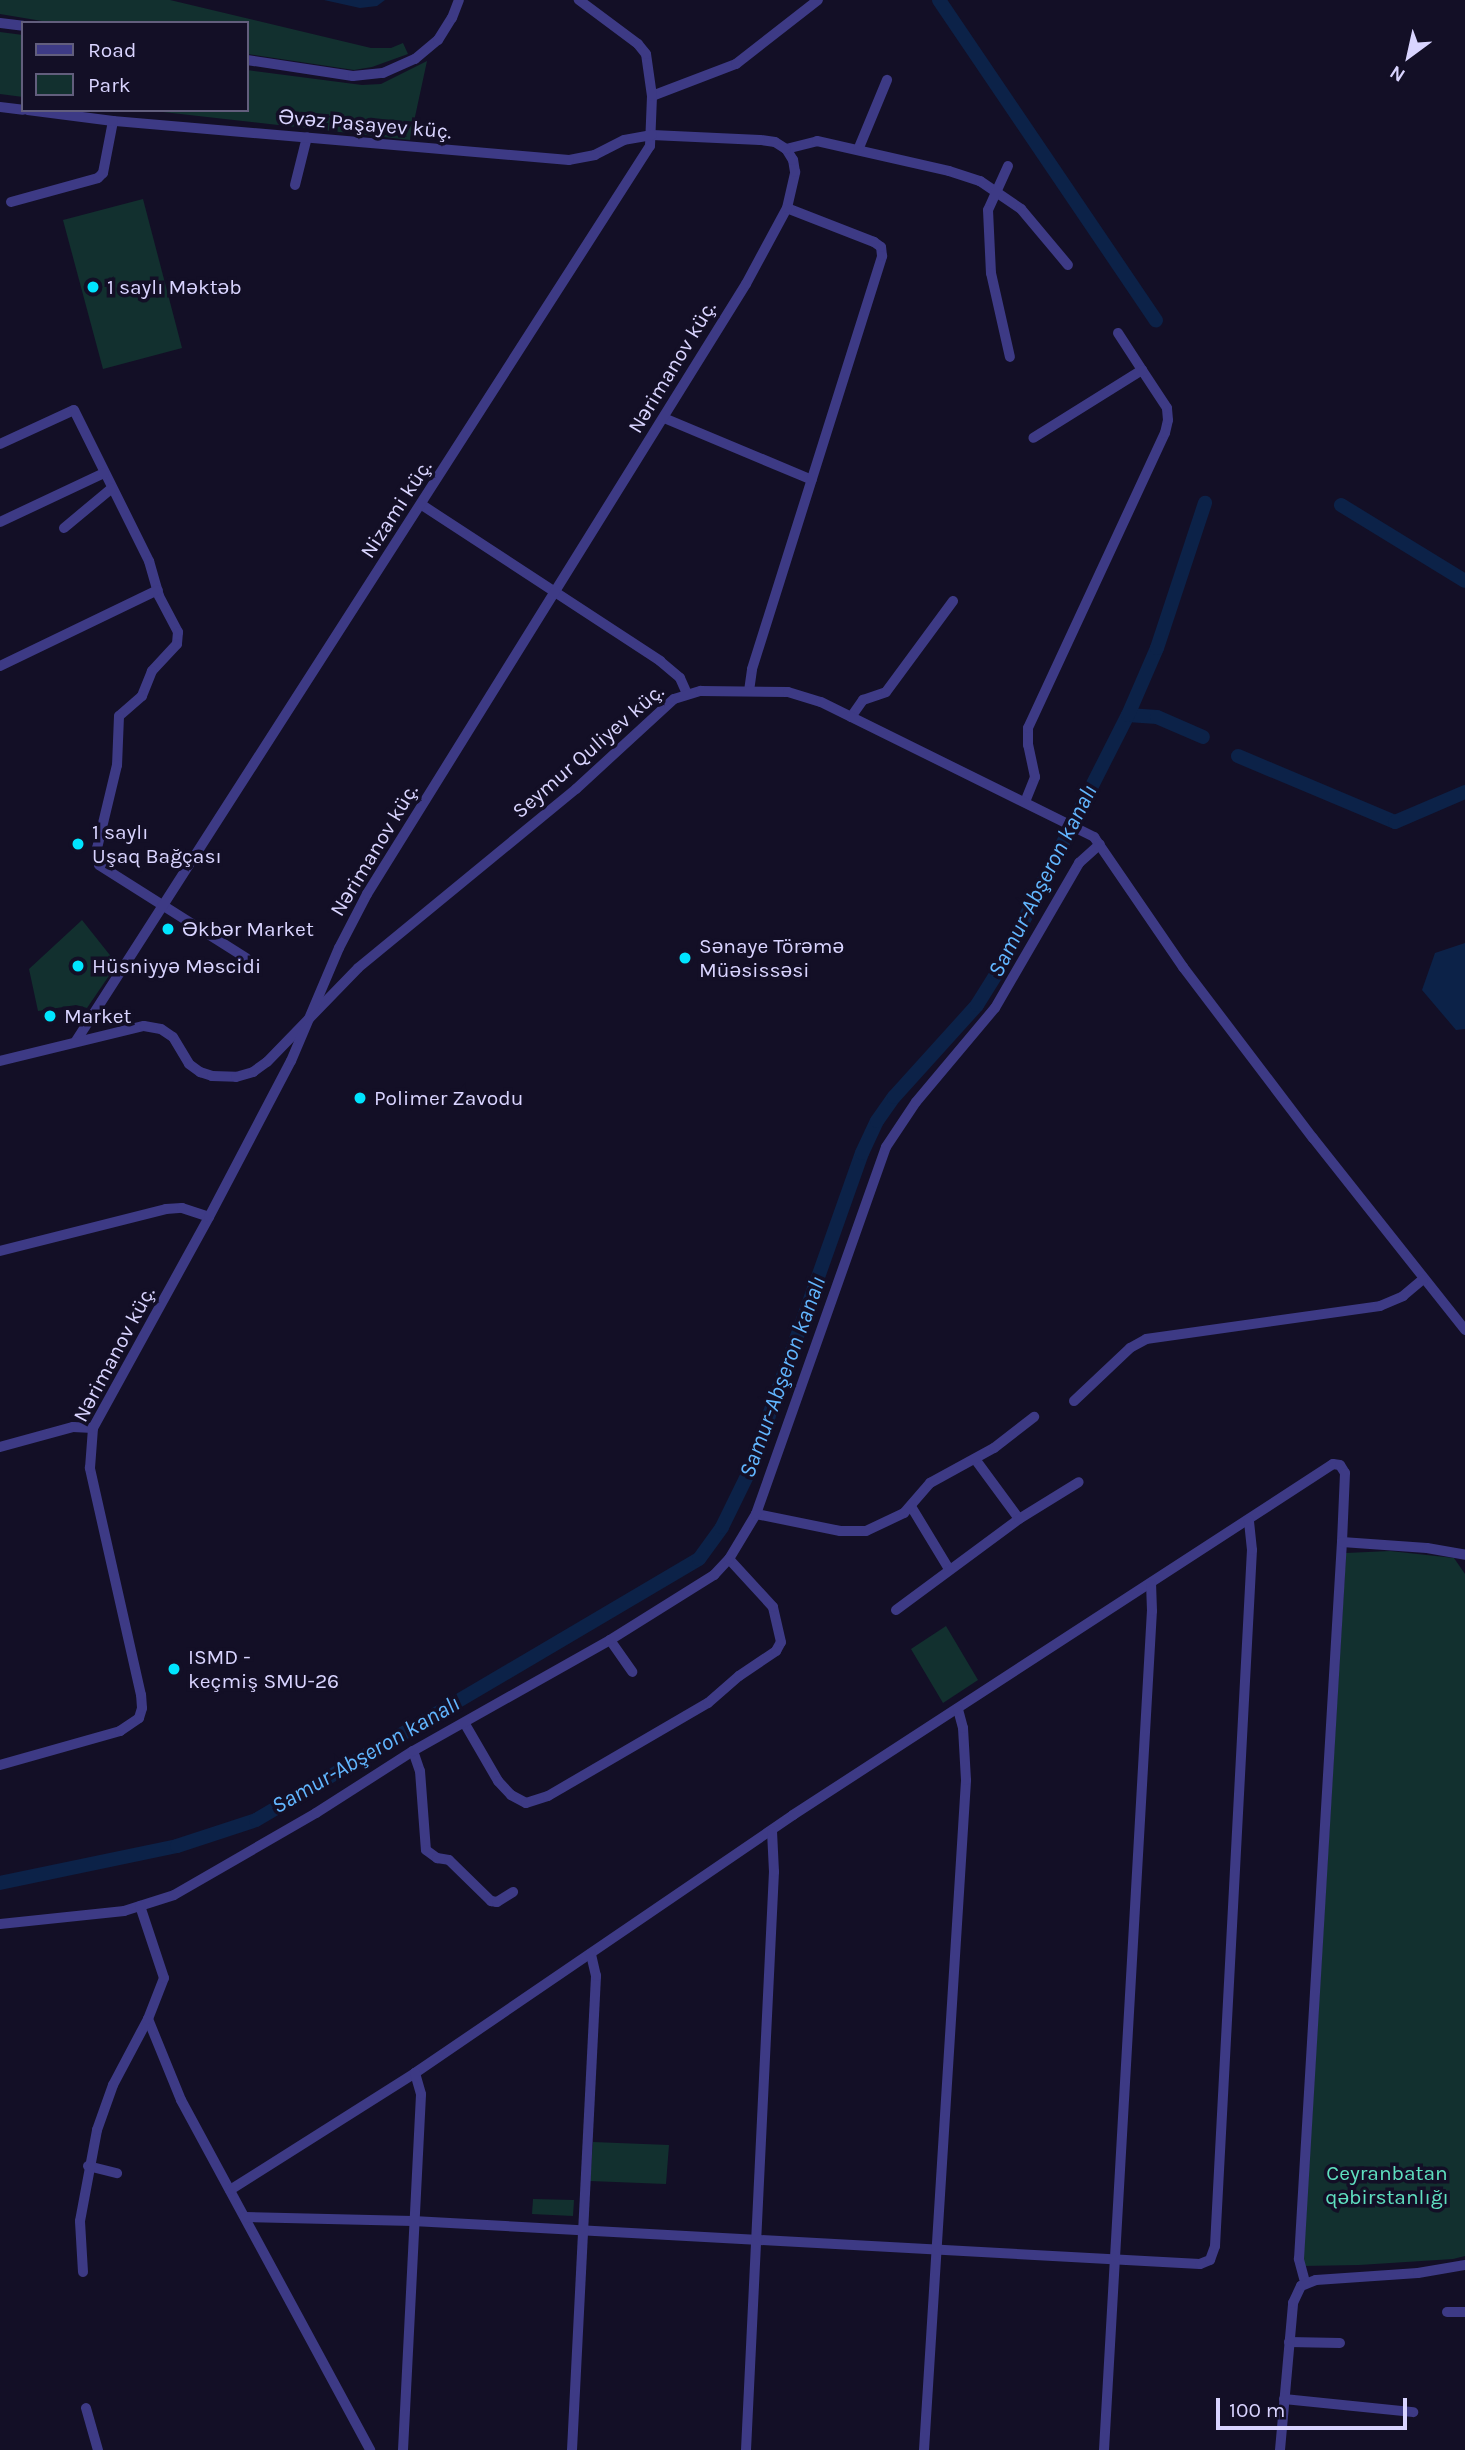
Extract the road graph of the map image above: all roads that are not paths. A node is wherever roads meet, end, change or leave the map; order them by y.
1 (459, 0) edge
2 (579, 0) edge
3 (818, 0) edge
4 (0, 23) edge
5 (21, 26) edge
6 (248, 60) edge
7 (887, 80) dead end
8 (652, 96) junction
9 (0, 107) edge
10 (21, 110) edge
11 (43, 112) edge
12 (113, 121) junction
13 (652, 135) junction
14 (307, 137) junction
15 (786, 149) junction
16 (858, 150) junction
17 (1008, 166) dead end
18 (295, 185) dead end
19 (995, 191) junction
20 (11, 202) dead end
21 (788, 208) junction
22 (1068, 265) dead end
23 (1118, 333) dead end
24 (1010, 358) dead end
25 (1142, 370) junction
26 (664, 418) junction
27 (1033, 438) dead end
28 (0, 444) edge
29 (104, 473) junction
30 (812, 480) junction
31 (112, 488) junction
32 (422, 505) junction
33 (0, 522) edge
34 (64, 528) dead end
35 (158, 590) junction
36 (556, 594) junction
37 (953, 601) dead end
38 (0, 666) edge
39 (749, 691) junction
40 (687, 694) junction
41 (851, 717) junction
42 (1025, 802) junction
43 (1100, 844) junction
44 (163, 905) junction
45 (246, 958) dead end
46 (310, 1017) junction
47 (76, 1041) junction
48 (0, 1061) edge
49 (209, 1217) junction
50 (0, 1251) edge
51 (1423, 1279) junction
52 (1465, 1330) edge
53 (1074, 1401) dead end
54 (1034, 1418) dead end
55 (93, 1428) junction
56 (0, 1447) edge
57 (975, 1459) junction
58 (1079, 1482) dead end
59 (912, 1508) junction
60 (756, 1514) junction
61 (1019, 1519) junction
62 (1249, 1520) junction
63 (1342, 1542) junction
64 (1465, 1555) edge
65 (729, 1559) junction
66 (949, 1569) junction
67 (1151, 1584) junction
68 (896, 1610) dead end
69 (610, 1640) junction
70 (632, 1672) dead end
71 (958, 1709) junction
72 (465, 1724) junction
73 (413, 1751) junction
74 (0, 1765) edge
75 (772, 1831) junction
76 (513, 1892) dead end
77 (140, 1906) junction
78 (0, 1924) edge
79 (591, 1954) junction
80 (148, 2019) junction
81 (415, 2073) junction
82 (88, 2166) junction
83 (117, 2173) dead end
84 (230, 2190) junction
85 (245, 2217) junction
86 (413, 2221) junction
87 (582, 2231) junction
88 (759, 2239) junction
89 (937, 2247) junction
90 (1115, 2258) junction
91 (1465, 2265) edge
92 (83, 2272) dead end
93 (1305, 2282) junction
94 (1447, 2312) dead end
95 (1465, 2312) edge
96 (1289, 2342) junction
97 (1340, 2343) dead end
98 (1284, 2399) junction
99 (86, 2408) dead end
100 (1413, 2412) dead end
101 (98, 2450) edge
102 (370, 2450) edge
103 (403, 2450) edge
104 (572, 2450) edge
105 (746, 2450) edge
106 (925, 2450) edge
107 (1104, 2450) edge
108 (1280, 2450) edge

1 - 6 street
2 - 8 street, Nizami küç.
3 - 8 street
4 - 5 street
7 - 16 street
8 - 13 street, Nizami küç.
9 - 10 street
11 - 12 street, Əvəz Paşayev küç.
12 - 14 street, Əvəz Paşayev küç.
12 - 20 street
13 - 14 street, Əvəz Paşayev küç.
13 - 15 street
13 - 32 street, Nizami küç.
14 - 18 street
15 - 16 street
15 - 21 street, Nərimanov küç.
16 - 19 street
17 - 19 street
19 - 22 street
19 - 24 street
21 - 26 street, Nərimanov küç.
21 - 30 street
23 - 25 street
25 - 27 street
25 - 42 street
26 - 30 street
26 - 36 street, Nərimanov küç.
28 - 29 street
29 - 31 street
29 - 33 street
30 - 39 street
31 - 34 street
31 - 35 street
32 - 36 street
32 - 44 street, Nizami küç.
35 - 38 street
35 - 44 street
36 - 40 street
36 - 46 street, Nərimanov küç.
37 - 41 street
39 - 40 street, Seymur Quliyev küç.
39 - 41 street, Seymur Quliyev küç.
40 - 46 street, Seymur Quliyev küç.
41 - 42 street, Seymur Quliyev küç.
42 - 43 street, Seymur Quliyev küç.
43 - 51 street, Seymur Quliyev küç.
43 - 60 street
44 - 45 street
44 - 47 street, Nizami küç.
46 - 47 street
46 - 49 street, Nərimanov küç.
47 - 48 street
49 - 50 street
49 - 55 street, Nərimanov küç.
51 - 52 street, Seymur Quliyev küç.
51 - 53 street
54 - 57 street
55 - 56 street
55 - 74 street, Nərimanov küç.
57 - 59 street
57 - 61 street
58 - 61 street
59 - 60 street
59 - 66 street
60 - 65 street
61 - 66 street
62 - 63 street
62 - 67 street
62 - 90 street
63 - 64 street
63 - 93 street
65 - 69 street
65 - 72 street
66 - 68 street
67 - 71 street
67 - 90 street
69 - 70 street
69 - 72 street
71 - 75 street
71 - 89 street
72 - 73 street
73 - 76 street
73 - 77 street
75 - 79 street
75 - 88 street
77 - 78 street
77 - 80 street
79 - 81 street
79 - 87 street
80 - 82 street
80 - 84 street
81 - 84 street
81 - 86 street
82 - 83 street
82 - 92 street
84 - 85 street
85 - 86 street
85 - 102 street
86 - 87 street
86 - 103 street
87 - 88 street
87 - 104 street
88 - 89 street
88 - 105 street
89 - 90 street
89 - 106 street
90 - 107 street
91 - 93 street
93 - 96 street
94 - 95 street
96 - 97 street
96 - 98 street
98 - 100 street
98 - 108 street
99 - 101 street

